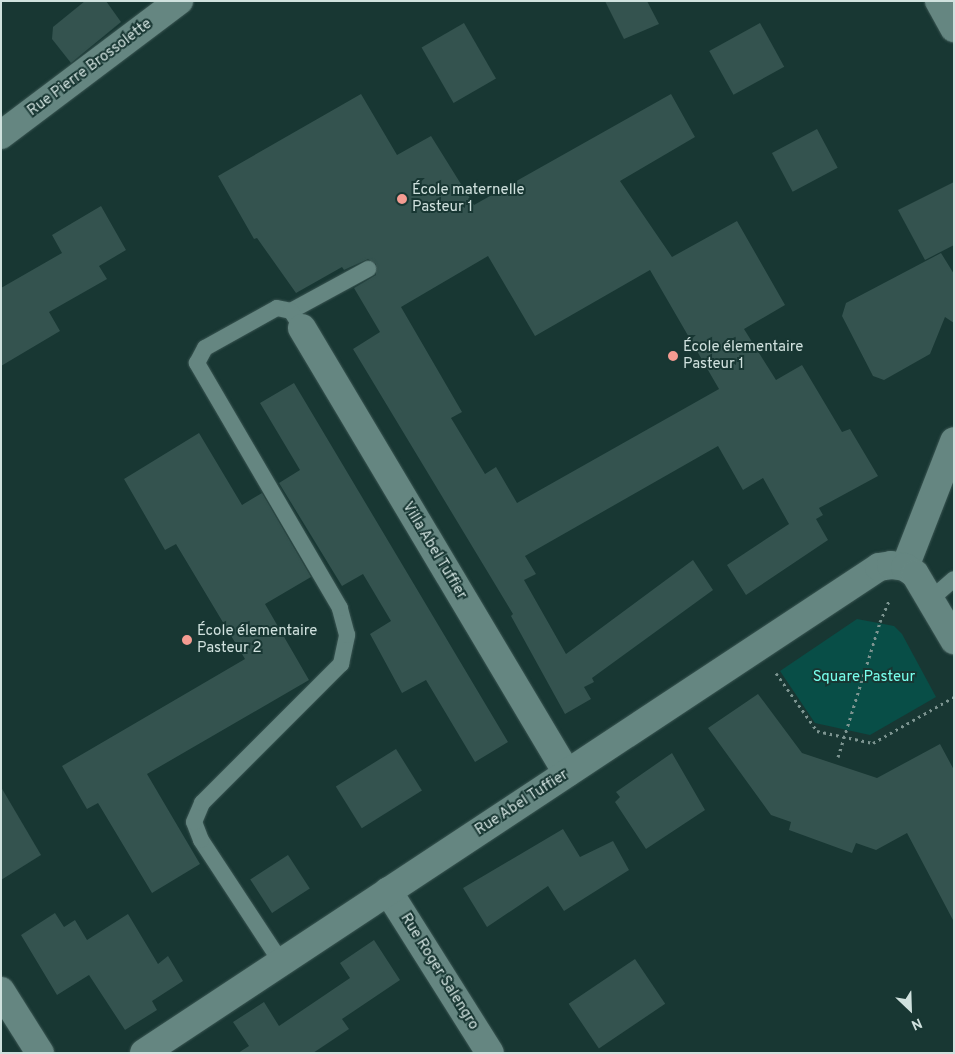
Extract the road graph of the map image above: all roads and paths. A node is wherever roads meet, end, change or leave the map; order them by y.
1 (180, 1) edge
2 (939, 1) edge
3 (954, 28) edge
4 (1, 135) edge
5 (368, 269) dead end
6 (296, 320) junction
7 (954, 441) edge
8 (905, 567) junction
9 (954, 579) edge
10 (931, 599) junction
11 (954, 640) edge
12 (757, 647) junction
13 (954, 697) edge
14 (844, 737) junction
15 (838, 757) dead end
16 (567, 774) junction
17 (388, 891) junction
18 (281, 962) junction
19 (1, 991) edge
20 (40, 1053) edge
21 (144, 1053) edge
22 (490, 1053) edge

1 - 4 street, Rue Pierre Brossolette
2 - 3 street
5 - 6 lane
6 - 16 street, Villa Abel Tuffier
6 - 18 lane
7 - 8 street
8 - 10 street
8 - 12 street, Rue Abel Tuffier
8 - 14 path
9 - 10 lane
10 - 11 street
12 - 14 path
12 - 16 street, Rue Abel Tuffier
13 - 14 path
14 - 15 path
16 - 17 street, Rue Abel Tuffier
17 - 18 street, Rue Abel Tuffier
17 - 22 street, Rue Roger Salengro
18 - 21 street, Rue Abel Tuffier
19 - 20 street

